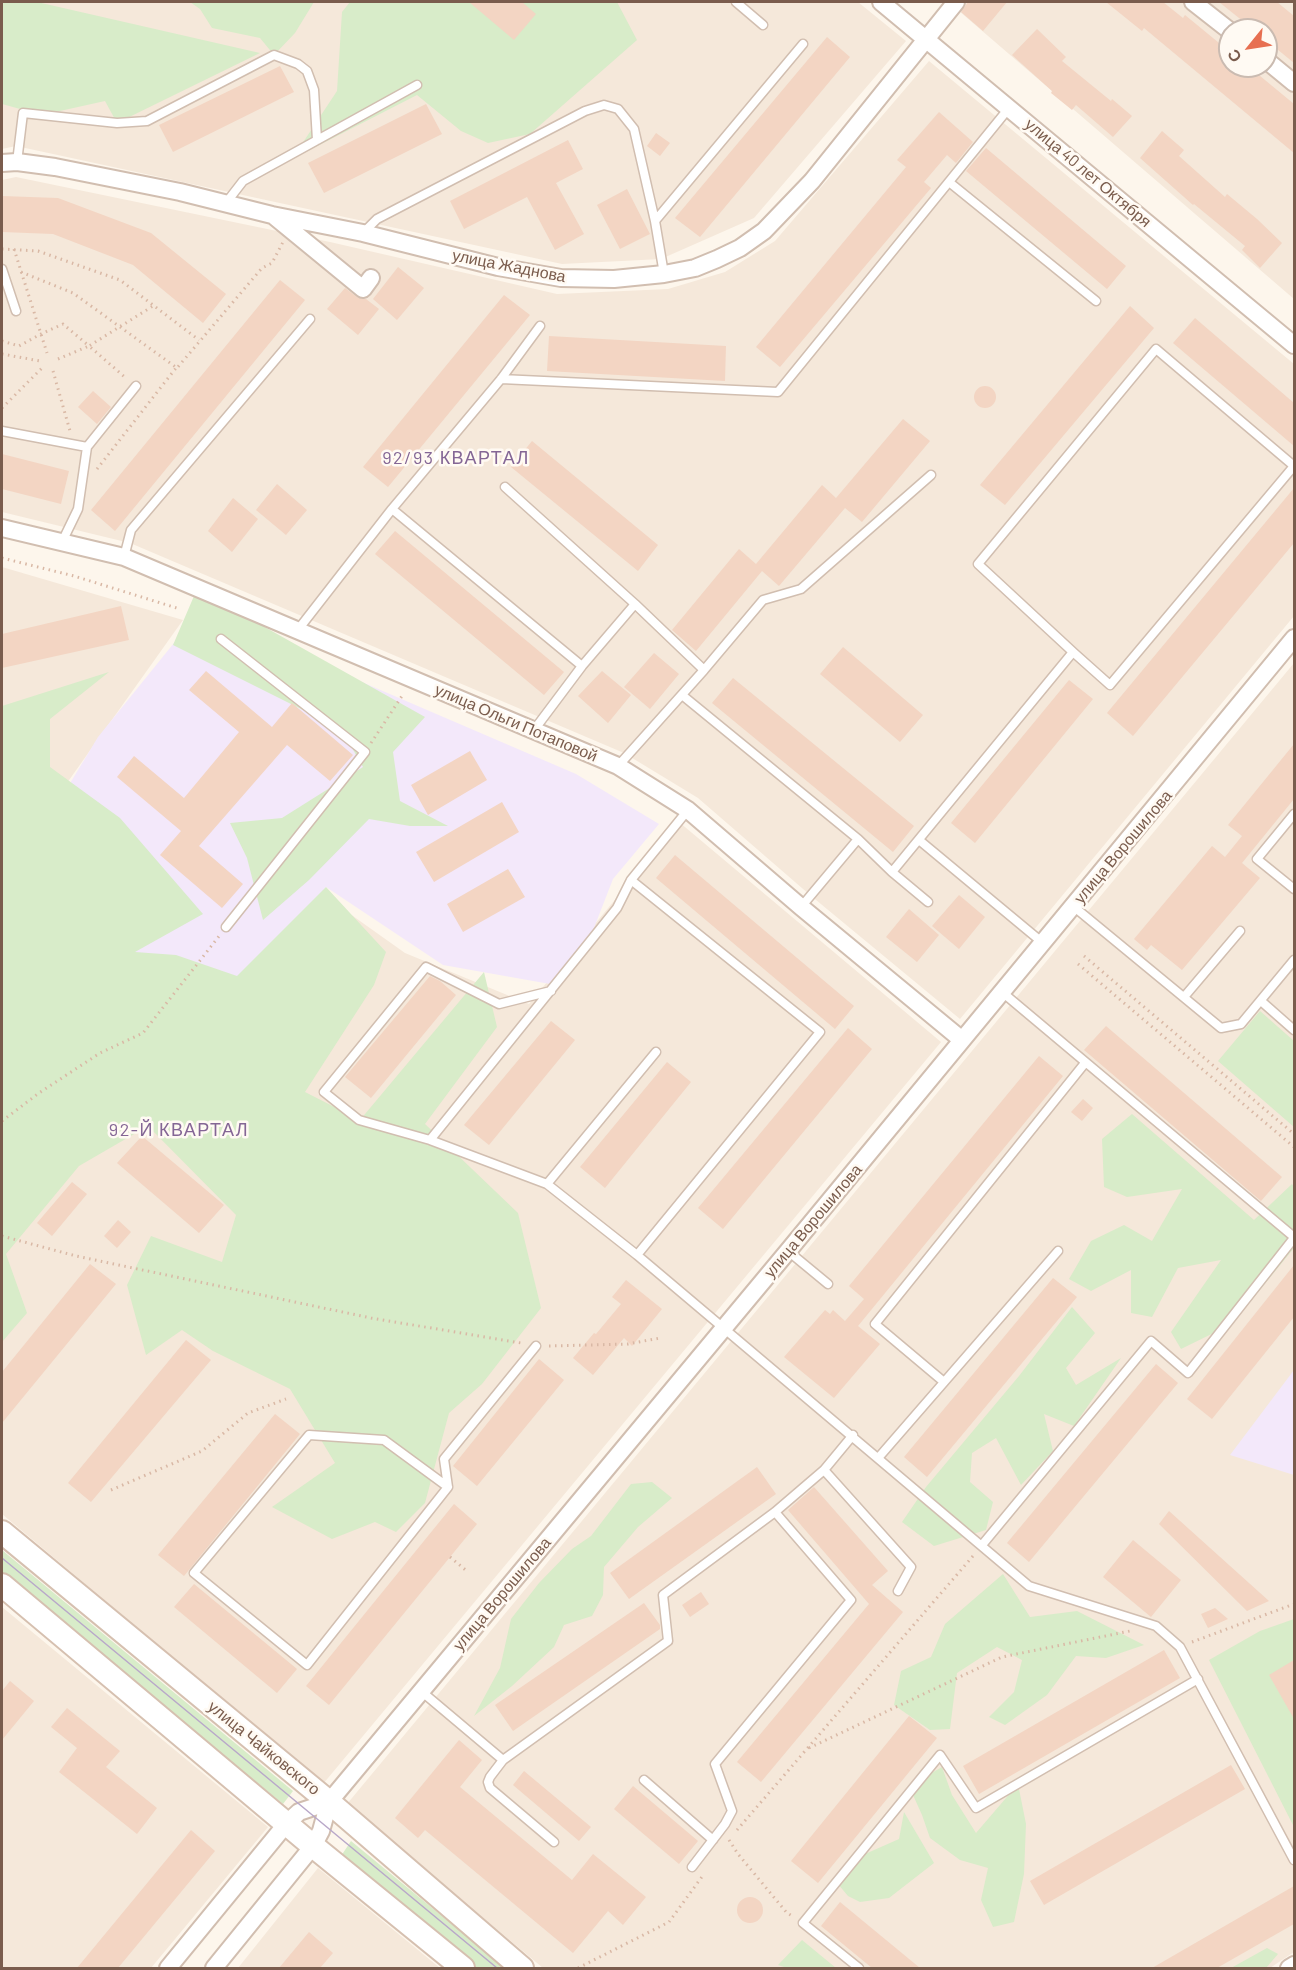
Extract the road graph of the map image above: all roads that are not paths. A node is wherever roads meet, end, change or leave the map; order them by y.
1 (736, 2) edge
2 (881, 2) edge
3 (956, 2) edge
4 (1193, 2) edge
5 (1218, 22) edge
6 (763, 25) dead end
7 (926, 38) junction
8 (803, 44) dead end
9 (1278, 70) edge
10 (1294, 83) edge
11 (417, 85) dead end
12 (1009, 108) junction
13 (317, 140) junction
14 (9, 162) edge
15 (949, 182) junction
16 (226, 203) junction
17 (272, 215) junction
18 (655, 220) junction
19 (363, 233) junction
20 (2, 269) edge
21 (664, 274) junction
22 (371, 278) dead end
23 (1096, 302) dead end
24 (16, 311) dead end
25 (310, 319) dead end
26 (540, 326) dead end
27 (1294, 345) edge
28 (501, 378) junction
29 (136, 386) road end
30 (2, 431) edge
31 (87, 447) junction
32 (1294, 466) edge
33 (931, 475) dead end
34 (505, 487) dead end
35 (392, 509) junction
36 (2, 528) edge
37 (62, 542) junction
38 (123, 557) junction
39 (635, 604) junction
40 (297, 631) junction
41 (1294, 638) edge
42 (221, 639) dead end
43 (1073, 652) junction
44 (582, 666) junction
45 (704, 670) junction
46 (682, 695) junction
47 (534, 730) junction
48 (618, 766) junction
49 (688, 810) junction
50 (1294, 814) edge
51 (858, 839) junction
52 (919, 840) junction
53 (892, 872) junction
54 (631, 880) junction
55 (1294, 889) edge
56 (928, 902) dead end
57 (1073, 906) junction
58 (801, 907) junction
59 (226, 927) road end
60 (1240, 931) dead end
61 (1043, 943) junction
62 (1294, 960) edge
63 (550, 991) junction
64 (1002, 993) junction
65 (1184, 998) junction
66 (1261, 1001) junction
67 (1294, 1030) edge
68 (962, 1040) junction
69 (656, 1052) dead end
70 (1085, 1063) junction
71 (430, 1140) junction
72 (547, 1184) junction
73 (1294, 1237) edge
74 (788, 1251) junction
75 (1058, 1251) dead end
76 (637, 1255) junction
77 (828, 1284) dead end
78 (723, 1327) junction
79 (536, 1346) road end
80 (944, 1382) junction
81 (853, 1435) junction
82 (879, 1457) junction
83 (824, 1470) junction
84 (448, 1487) junction
85 (775, 1512) junction
86 (2, 1532) edge
87 (982, 1545) junction
88 (2, 1585) edge
89 (898, 1591) dead end
90 (1197, 1679) junction
91 (420, 1691) junction
92 (503, 1760) junction
93 (644, 1780) dead end
94 (329, 1802) junction
95 (287, 1823) junction
96 (713, 1840) junction
97 (554, 1842) dead end
98 (313, 1846) junction
99 (1294, 1860) edge
100 (692, 1867) dead end
101 (1294, 1965) edge
102 (168, 1968) edge
103 (214, 1968) edge
104 (463, 1968) edge
105 (522, 1968) edge
106 (859, 1968) edge
107 (1288, 1968) edge

1 - 6 lane
2 - 7 street, улица 40 лет Октября
3 - 7 street, улица Жаднова
4 - 5 street
7 - 12 street, улица 40 лет Октября
7 - 21 street, улица Жаднова
8 - 18 lane
9 - 10 street
11 - 13 lane
12 - 15 lane
12 - 27 street, улица 40 лет Октября
13 - 14 lane
13 - 16 lane
14 - 16 street, улица Жаднова
15 - 23 lane
15 - 28 lane
16 - 17 street, улица Жаднова
17 - 19 street, улица Жаднова
17 - 22 street
18 - 19 lane
18 - 21 lane
19 - 21 street, улица Жаднова
20 - 24 lane
25 - 38 lane
26 - 28 lane
28 - 35 lane
29 - 31 lane
30 - 31 lane
31 - 37 lane
32 - 43 lane
32 - 43 lane
33 - 45 lane
34 - 39 lane
35 - 40 lane
35 - 44 lane
36 - 37 street, улица Ольги Потаповой
37 - 38 street, улица Ольги Потаповой
38 - 40 street, улица Ольги Потаповой
39 - 44 lane
39 - 45 lane
40 - 47 street, улица Ольги Потаповой
41 - 57 street, улица Ворошилова
42 - 59 lane
43 - 52 lane
44 - 47 lane
45 - 46 lane
46 - 48 lane
46 - 51 lane
47 - 48 street, улица Ольги Потаповой
48 - 49 street, улица Ольги Потаповой
49 - 54 lane
49 - 58 street, улица Ольги Потаповой
50 - 55 lane
51 - 53 lane
51 - 58 lane
52 - 53 lane
52 - 61 lane
53 - 56 lane
54 - 63 lane
54 - 76 lane
57 - 61 street, улица Ворошилова
57 - 65 lane
58 - 68 street, улица Ольги Потаповой
60 - 65 lane
61 - 64 street, улица Ворошилова
62 - 66 lane
63 - 71 lane
63 - 71 lane
64 - 68 street, улица Ворошилова
64 - 70 lane
65 - 66 lane
66 - 67 lane
68 - 74 street, улица Ворошилова
69 - 72 lane
70 - 73 lane
70 - 80 lane
71 - 72 lane
72 - 76 lane
73 - 87 lane
74 - 77 lane
74 - 78 street, улица Ворошилова
75 - 80 lane
76 - 78 lane
78 - 81 lane
78 - 91 street, улица Ворошилова
79 - 84 lane
80 - 82 lane
81 - 82 lane
81 - 83 lane
82 - 87 lane
83 - 85 lane
83 - 89 lane
84 - 84 lane
85 - 92 lane
85 - 96 lane
86 - 94 main road, улица Чайковского
87 - 90 lane
88 - 95 main road
90 - 99 lane
90 - 106 lane
91 - 92 lane
91 - 94 street, улица Ворошилова
92 - 97 lane
93 - 96 lane
94 - 95 street
94 - 98 street, улица Ворошилова
94 - 105 main road, улица Чайковского
95 - 98 main road
95 - 102 street
96 - 100 lane
98 - 103 street, улица Ворошилова
98 - 104 main road
101 - 107 street

